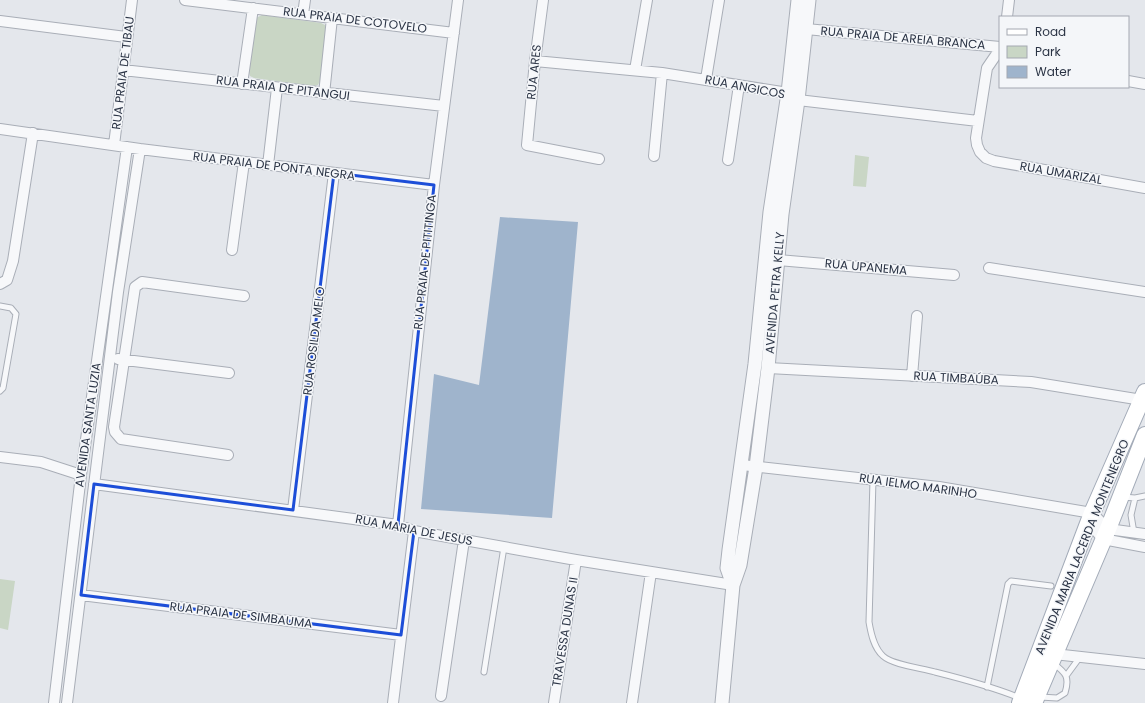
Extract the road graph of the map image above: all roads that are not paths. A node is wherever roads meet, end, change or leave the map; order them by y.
1 (132, 0) edge
2 (185, 0) edge
3 (305, 0) edge
4 (458, 0) edge
5 (543, 0) edge
6 (647, 0) edge
7 (720, 0) edge
8 (798, 0) edge
9 (809, 0) edge
10 (1009, 0) edge
11 (253, 8) junction
12 (303, 14) junction
13 (1007, 16) edge
14 (332, 18) junction
15 (0, 20) edge
16 (806, 29) junction
17 (454, 33) junction
18 (126, 37) junction
19 (999, 48) edge
20 (999, 51) edge
21 (535, 61) junction
22 (995, 62) edge
23 (122, 70) junction
24 (635, 70) junction
25 (662, 73) junction
26 (706, 79) junction
27 (1129, 81) edge
28 (242, 84) junction
29 (739, 84) junction
30 (1145, 84) edge
31 (277, 88) junction
32 (324, 94) junction
33 (793, 97) junction
34 (444, 106) junction
35 (978, 121) junction
36 (0, 130) edge
37 (33, 133) junction
38 (114, 145) junction
39 (127, 147) junction
40 (140, 149) junction
41 (654, 156) dead end
42 (599, 158) dead end
43 (728, 160) dead end
44 (244, 162) junction
45 (268, 165) junction
46 (334, 173) junction
47 (434, 185) junction
48 (1145, 188) edge
49 (232, 250) dead end
50 (778, 260) junction
51 (989, 268) dead end
52 (954, 275) dead end
53 (0, 284) edge
54 (1145, 292) edge
55 (244, 296) dead end
56 (0, 306) edge
57 (917, 316) dead end
58 (110, 357) junction
59 (123, 359) junction
60 (768, 368) junction
61 (229, 373) dead end
62 (912, 376) junction
63 (0, 391) edge
64 (1143, 396) edge
65 (1143, 444) edge
66 (228, 455) dead end
67 (0, 457) edge
68 (742, 465) junction
69 (756, 466) junction
70 (81, 475) junction
71 (873, 480) junction
72 (94, 484) junction
73 (1145, 496) edge
74 (1128, 497) junction
75 (293, 510) junction
76 (1091, 518) junction
77 (398, 525) junction
78 (414, 531) junction
79 (1134, 533) junction
80 (1106, 534) junction
81 (1145, 534) edge
82 (464, 540) junction
83 (504, 547) junction
84 (1145, 547) edge
85 (576, 560) junction
86 (651, 572) junction
87 (733, 585) junction
88 (1051, 586) dead end
89 (81, 595) junction
90 (401, 635) junction
91 (1080, 657) junction
92 (1053, 658) junction
93 (1145, 664) edge
94 (484, 672) dead end
95 (1066, 676) junction
96 (988, 687) junction
97 (442, 696) dead end
98 (1029, 701) edge
99 (56, 703) edge
100 (67, 703) edge
101 (393, 703) edge
102 (554, 703) edge
103 (632, 703) edge
104 (722, 703) edge

1 - 18 street, RUA PRAIA DE TIBAU
2 - 11 street, RUA PRAIA DE COTOVELO
3 - 12 street
4 - 17 street, RUA PRAIA DE PITITINGA
5 - 21 street, RUA ARES
6 - 24 street
7 - 26 street
8 - 33 street, AVENIDA PETRA KELLY
9 - 16 street, AVENIDA PETRA KELLY
10 - 13 street
11 - 12 street, RUA PRAIA DE COTOVELO
11 - 28 street
12 - 14 street, RUA PRAIA DE COTOVELO
14 - 17 street, RUA PRAIA DE COTOVELO
14 - 32 street
15 - 18 street
16 - 19 street, RUA PRAIA DE AREIA BRANCA
16 - 33 street, AVENIDA PETRA KELLY
17 - 34 street, RUA PRAIA DE PITITINGA
18 - 23 street, RUA PRAIA DE TIBAU
20 - 22 street
21 - 24 street, RUA ANGICOS
21 - 42 street, RUA ARES
22 - 35 street
23 - 28 street, RUA PRAIA DE PITANGUI
23 - 38 street, RUA PRAIA DE TIBAU
24 - 25 street, RUA ANGICOS
25 - 26 street, RUA ANGICOS
25 - 41 street
26 - 29 street, RUA ANGICOS
27 - 30 street
28 - 31 street, RUA PRAIA DE PITANGUI
29 - 33 street, RUA ANGICOS
29 - 43 street
31 - 32 street, RUA PRAIA DE PITANGUI
31 - 45 street
32 - 34 street, RUA PRAIA DE PITANGUI
33 - 35 street, RUA ANGICOS
33 - 50 street, AVENIDA PETRA KELLY
33 - 68 street, AVENIDA PETRA KELLY
34 - 47 street, RUA PRAIA DE PITITINGA
35 - 48 street, RUA UMARIZAL
36 - 37 street, RUA PRAIA DE PONTA NEGRA
37 - 38 street, RUA PRAIA DE PONTA NEGRA
37 - 53 street
38 - 39 street, RUA PRAIA DE PONTA NEGRA
39 - 40 street, RUA PRAIA DE PONTA NEGRA
39 - 70 street, AVENIDA SANTA LUZIA
40 - 44 street, RUA PRAIA DE PONTA NEGRA
40 - 58 street, AVENIDA SANTA LUZIA
44 - 45 street, RUA PRAIA DE PONTA NEGRA
44 - 49 street
45 - 46 street, RUA PRAIA DE PONTA NEGRA
46 - 47 street, RUA PRAIA DE PONTA NEGRA
46 - 75 street, RUA ROSILDA MELO
47 - 77 street, RUA PRAIA DE PITITINGA
50 - 52 street, RUA UPANEMA
50 - 60 street, AVENIDA PETRA KELLY
51 - 54 street
55 - 59 street
56 - 63 lane
57 - 62 street
58 - 59 street
58 - 72 street, AVENIDA SANTA LUZIA
59 - 61 street
59 - 66 street
60 - 62 street, RUA TIMBAÚBA
60 - 69 street, AVENIDA PETRA KELLY
62 - 64 street, RUA TIMBAÚBA
64 - 76 main road, AVENIDA MARIA LACERDA MONTENEGRO
65 - 74 main road, AVENIDA MARIA LACERDA MONTENEGRO
67 - 70 street
68 - 69 street, RUA IELMO MARINHO
68 - 87 street, AVENIDA PETRA KELLY
69 - 71 street, RUA IELMO MARINHO
69 - 87 street, AVENIDA PETRA KELLY
70 - 99 street, AVENIDA SANTA LUZIA
71 - 76 street, RUA IELMO MARINHO
71 - 96 lane
72 - 75 street, RUA MARIA DE JESUS
72 - 89 street, AVENIDA SANTA LUZIA
73 - 74 lane
74 - 79 lane
74 - 80 main road, AVENIDA MARIA LACERDA MONTENEGRO
75 - 77 street, RUA MARIA DE JESUS
76 - 80 street
76 - 98 main road, AVENIDA MARIA LACERDA MONTENEGRO
77 - 78 street, RUA MARIA DE JESUS
78 - 82 street, RUA MARIA DE JESUS
78 - 90 street
79 - 80 street
79 - 81 street
80 - 84 street
80 - 92 main road, AVENIDA MARIA LACERDA MONTENEGRO
82 - 83 street, RUA MARIA DE JESUS
82 - 97 street
83 - 85 street, RUA MARIA DE JESUS
83 - 94 lane
85 - 86 street, RUA MARIA DE JESUS
85 - 102 street, TRAVESSA DUNAS II
86 - 87 street, RUA MARIA DE JESUS
86 - 103 street
87 - 104 street, AVENIDA PETRA KELLY
88 - 96 lane
89 - 90 street, RUA PRAIA DE SIMBAUMA
89 - 100 street, AVENIDA SANTA LUZIA
90 - 101 street
91 - 92 street
91 - 93 street
91 - 95 lane
92 - 95 lane
92 - 98 main road, AVENIDA MARIA LACERDA MONTENEGRO
95 - 98 lane
96 - 98 lane

